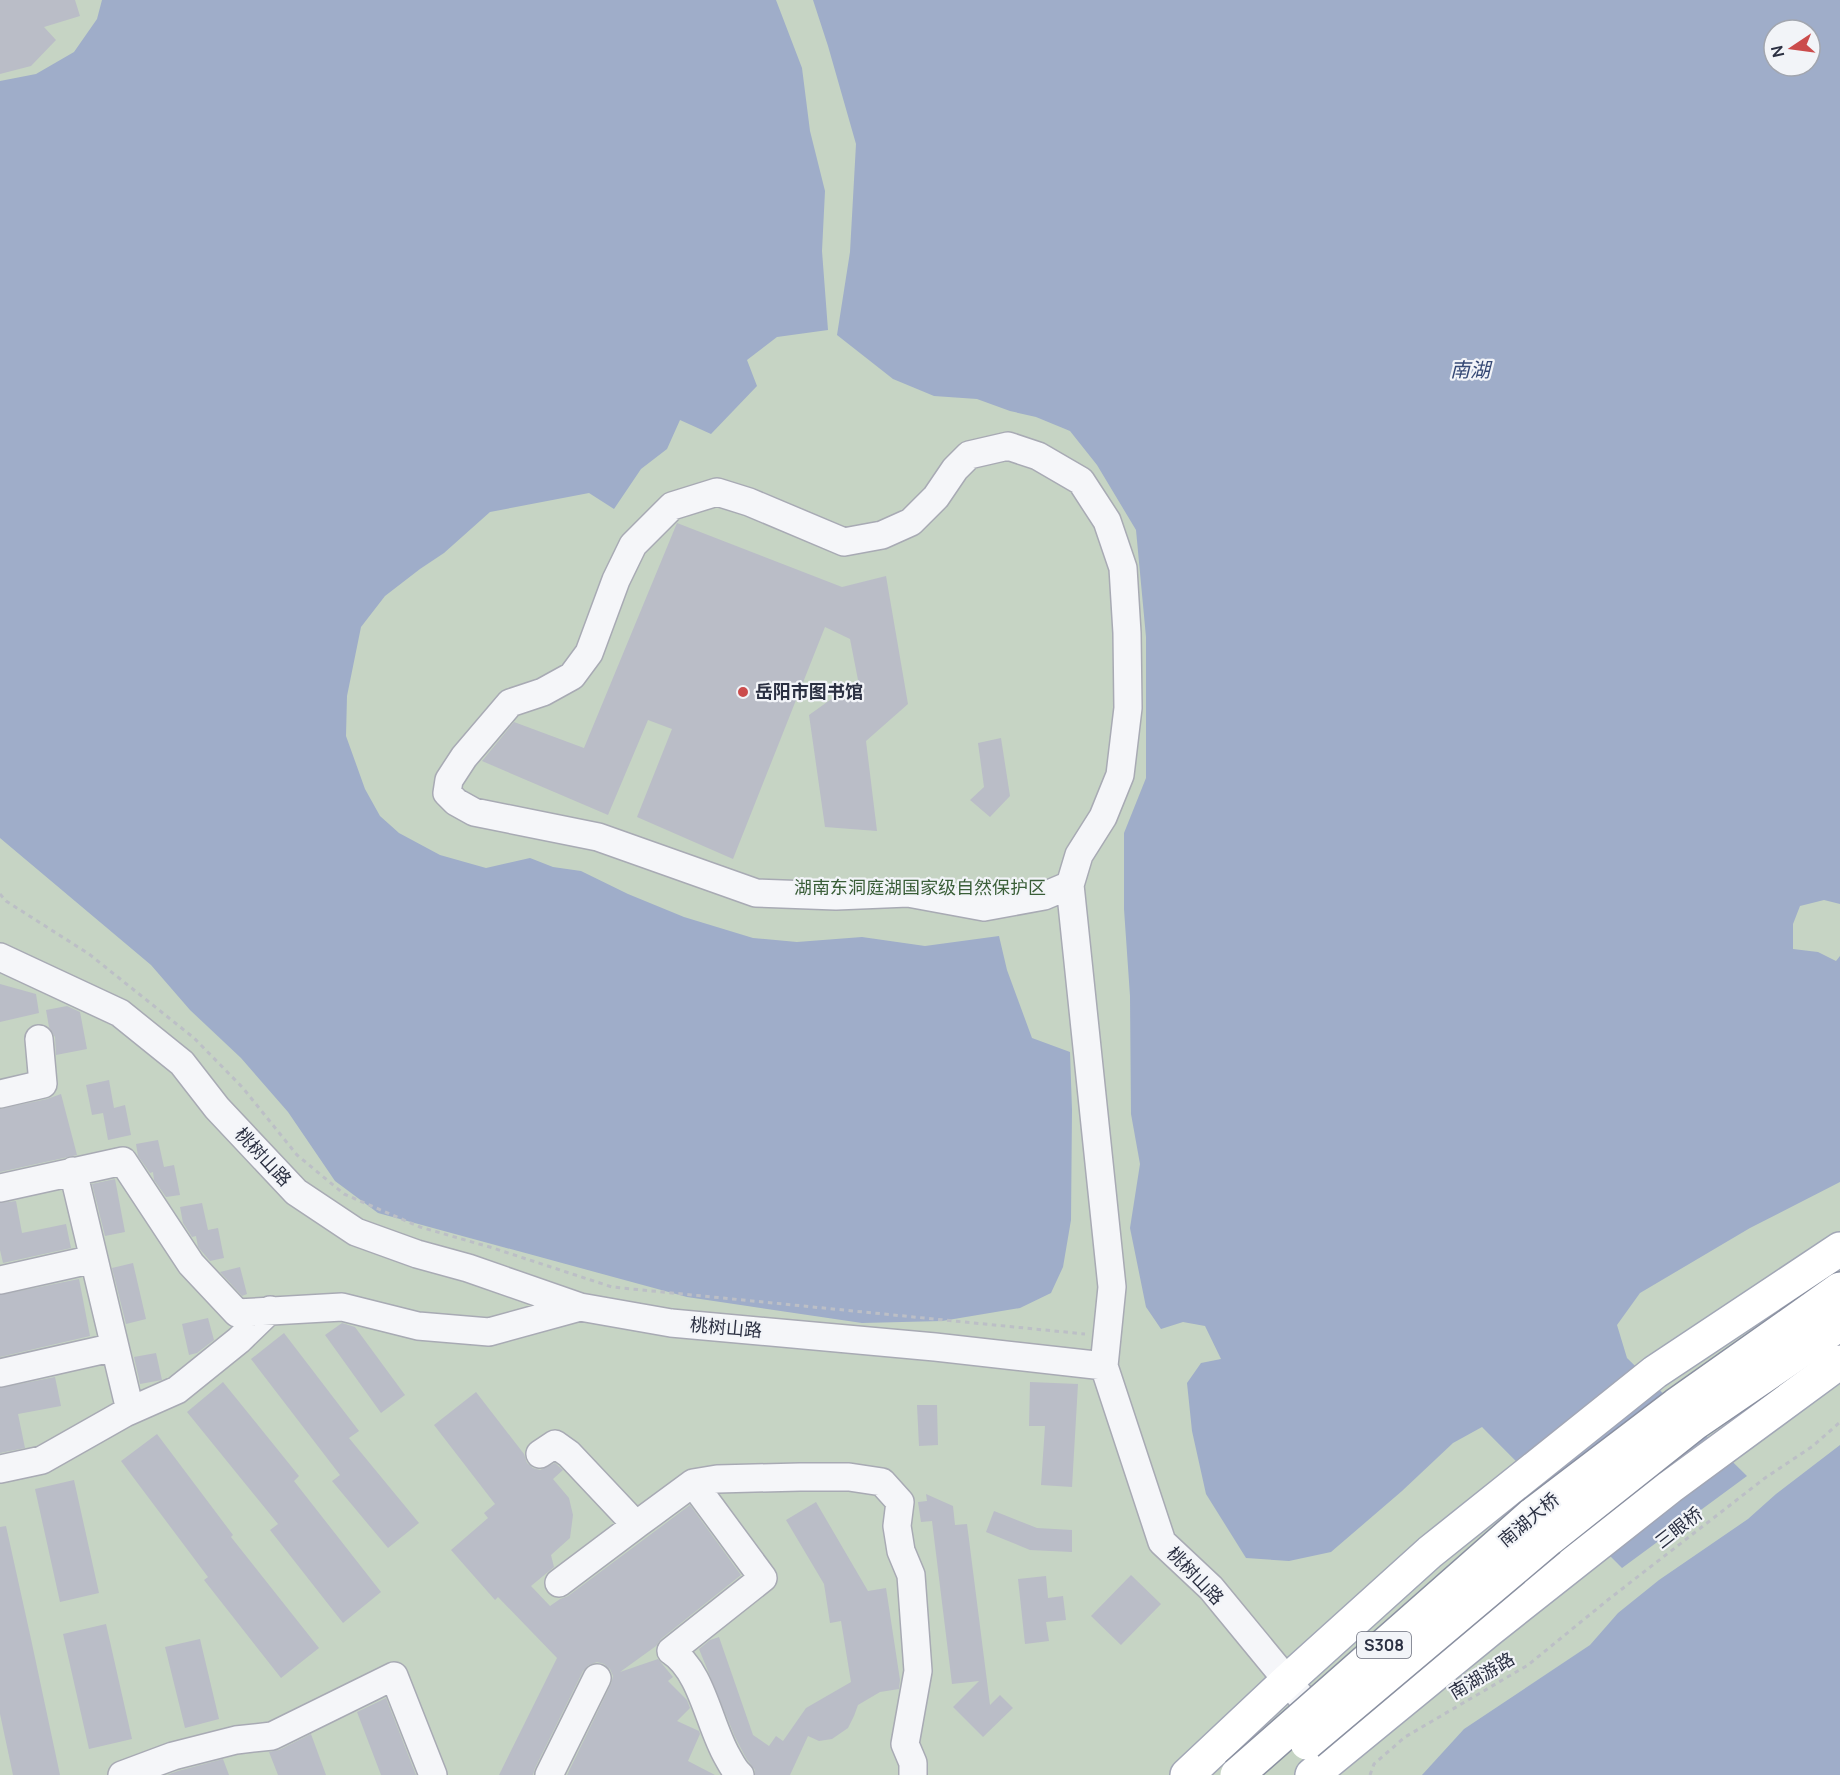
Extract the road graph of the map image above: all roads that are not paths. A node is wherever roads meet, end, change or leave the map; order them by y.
1 (1070, 885) junction
2 (0, 957) edge
3 (39, 1039) dead end
4 (0, 1094) edge
5 (73, 1172) junction
6 (0, 1188) edge
7 (1840, 1249) edge
8 (94, 1258) junction
9 (0, 1280) edge
10 (1840, 1289) edge
11 (580, 1307) junction
12 (270, 1310) junction
13 (1840, 1324) edge
14 (115, 1347) junction
15 (1840, 1362) edge
16 (1104, 1366) junction
17 (0, 1373) edge
18 (130, 1410) junction
19 (540, 1454) dead end
20 (0, 1469) edge
21 (693, 1483) junction
22 (636, 1525) junction
23 (559, 1583) dead end
24 (597, 1678) dead end
25 (1287, 1681) junction
26 (1239, 1726) junction
27 (1344, 1749) junction
28 (122, 1775) edge
29 (433, 1775) edge
30 (549, 1775) edge
31 (740, 1775) edge
32 (914, 1775) edge
33 (1187, 1775) edge
34 (1237, 1775) edge
35 (1269, 1775) edge
36 (1298, 1775) edge
37 (1312, 1775) edge

1 - 1 street
1 - 16 street
2 - 11 street, 桃树山路
3 - 4 street
5 - 6 street
5 - 8 street
5 - 12 street
7 - 25 main road
8 - 9 street
8 - 14 street
10 - 34 main road, 南湖大桥 / S308, bridge
11 - 12 street
11 - 16 street, 桃树山路
12 - 18 street
13 - 35 main road, 南湖大桥 / S308, bridge
14 - 17 street
14 - 18 street
15 - 27 main road
16 - 25 street, 桃树山路
18 - 20 street
19 - 22 street
21 - 22 street
21 - 31 street
21 - 32 street
22 - 23 street
24 - 30 street
25 - 26 main road
25 - 27 street, 桃树山路
26 - 33 main road
26 - 36 main road
27 - 37 main road
28 - 29 street

